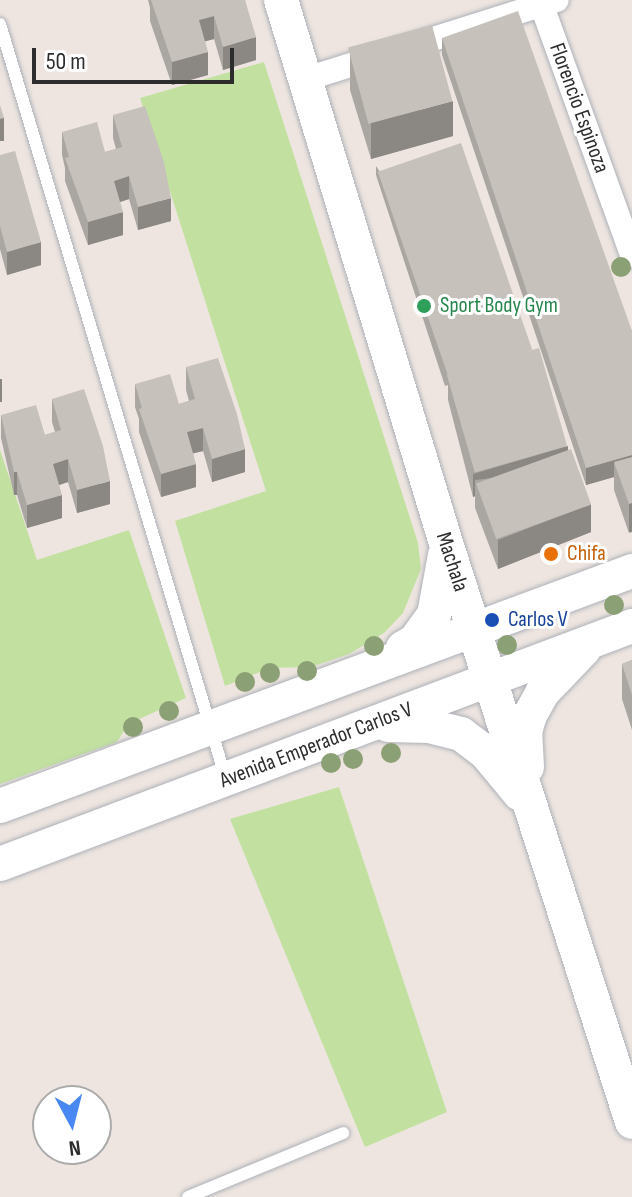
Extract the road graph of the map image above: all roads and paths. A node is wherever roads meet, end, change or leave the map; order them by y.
1 (281, 0) edge
2 (550, 3) edge
3 (0, 24) edge
4 (303, 80) junction
5 (632, 255) edge
6 (446, 543) junction
7 (632, 571) edge
8 (632, 626) edge
9 (473, 627) junction
10 (591, 642) junction
11 (380, 662) junction
12 (490, 680) junction
13 (371, 724) junction
14 (210, 727) junction
15 (226, 779) junction
16 (0, 806) edge
17 (531, 807) junction
18 (0, 864) edge
19 (632, 1122) edge
20 (343, 1133) dead end
21 (188, 1197) edge

1 - 4 main road, Machala
2 - 4 street
2 - 5 street, Florencio Espinoza
3 - 14 lane
4 - 6 main road, Machala
6 - 9 main road, Machala
6 - 11 main road
7 - 9 main road
8 - 10 main road, Avenida Emperador Carlos V
9 - 11 main road
9 - 12 main road, Machala
10 - 12 main road, Avenida Emperador Carlos V
10 - 17 main road
11 - 14 main road
12 - 13 main road, Avenida Emperador Carlos V
12 - 17 main road, Machala
13 - 15 main road, Avenida Emperador Carlos V
13 - 17 main road
14 - 15 lane
14 - 16 main road
15 - 18 main road, Avenida Emperador Carlos V
17 - 19 main road, Machala
20 - 21 lane

